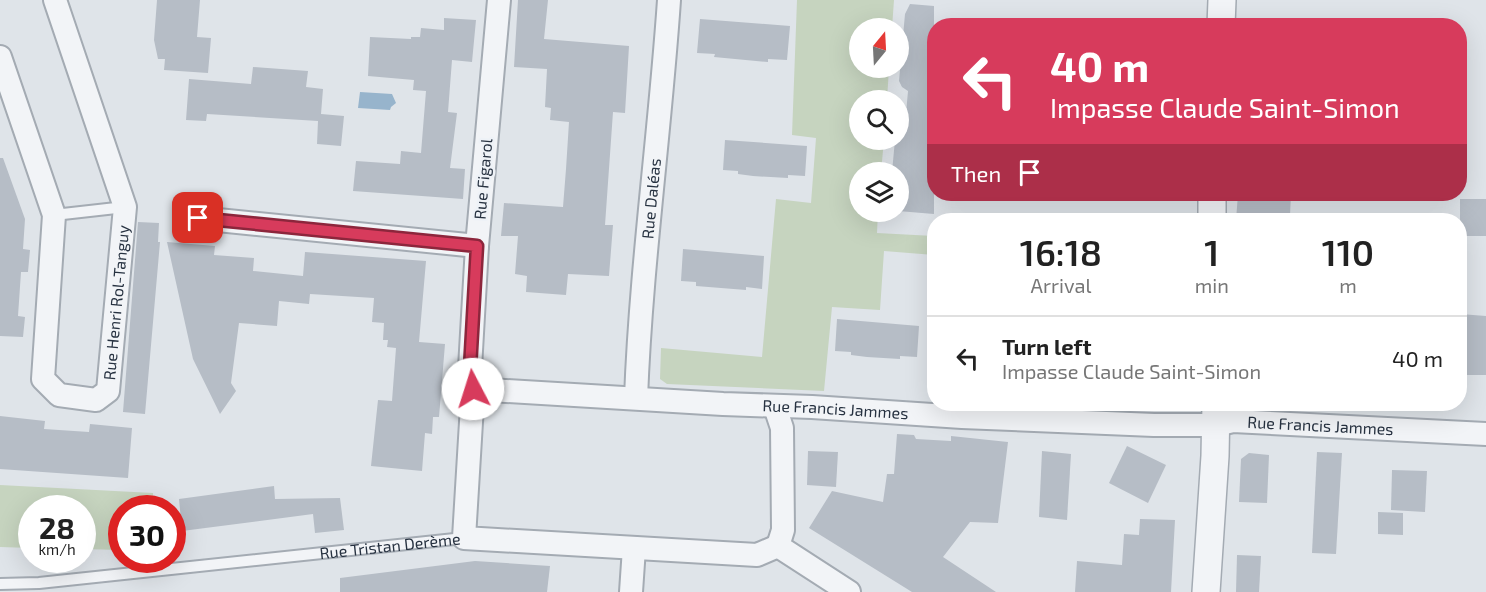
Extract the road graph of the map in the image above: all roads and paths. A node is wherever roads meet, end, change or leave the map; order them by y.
1 (56, 0) edge
2 (499, 0) edge
3 (669, 0) edge
4 (1222, 0) edge
5 (1221, 18) edge
6 (0, 57) edge
7 (125, 207) junction
8 (54, 215) junction
9 (198, 218) dead end
10 (477, 246) junction
11 (473, 389) junction
12 (636, 398) junction
13 (775, 406) junction
14 (1216, 414) edge
15 (1486, 434) edge
16 (464, 538) junction
17 (778, 546) junction
18 (634, 548) junction
19 (0, 584) edge
20 (631, 592) edge
21 (849, 592) edge
22 (1206, 592) edge

1 - 7 street, Rue Henri Rol-Tanguy
2 - 10 street, Rue Figarol
3 - 12 street, Rue Daléas
4 - 5 street
6 - 8 street, Rue Henri Rol-Tanguy
7 - 8 lane
7 - 8 street, Rue Henri Rol-Tanguy
9 - 10 street
10 - 11 street, Rue Figarol
11 - 12 street, Rue Francis Jammes
11 - 16 street, Rue Figarol
12 - 13 street, Rue Francis Jammes
13 - 14 street, Rue Francis Jammes
13 - 17 street
14 - 15 street, Rue Francis Jammes
14 - 22 street
16 - 18 street, Rue Tristan Derème
16 - 19 lane, Rue Tristan Derème
17 - 18 street, Rue Tristan Derème
17 - 21 street
18 - 20 street

